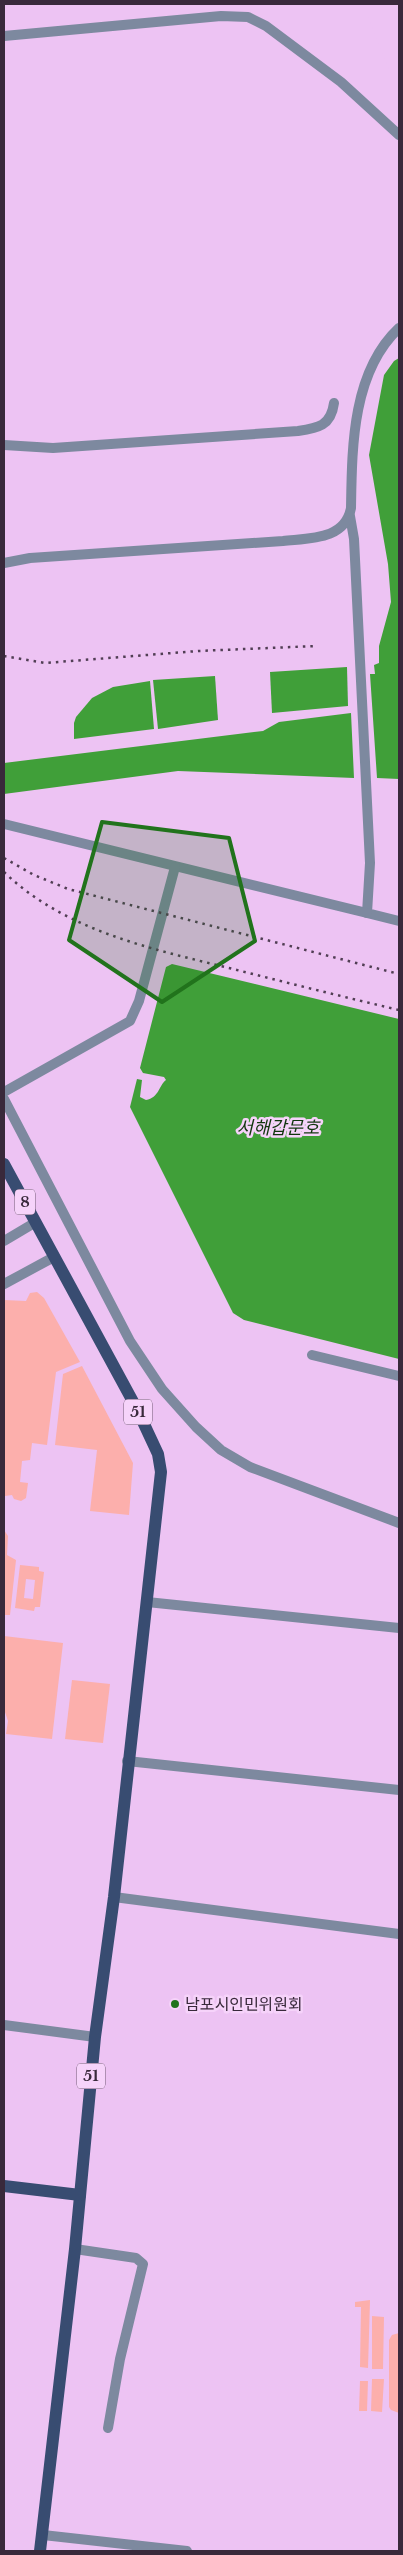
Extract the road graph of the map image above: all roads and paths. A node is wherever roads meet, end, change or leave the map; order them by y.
1 (4, 36) edge
2 (399, 135) edge
3 (399, 328) edge
4 (334, 403) dead end
5 (4, 445) edge
6 (350, 516) junction
7 (4, 563) edge
8 (4, 824) edge
9 (175, 867) junction
10 (367, 913) junction
11 (399, 921) edge
12 (4, 1092) edge
13 (4, 1099) edge
14 (4, 1164) edge
15 (36, 1222) junction
16 (45, 1240) joint
17 (4, 1241) edge
18 (54, 1257) junction
19 (4, 1284) edge
20 (312, 1355) dead end
21 (399, 1376) edge
22 (399, 1523) edge
23 (147, 1602) junction
24 (399, 1628) edge
25 (127, 1761) junction
26 (399, 1790) edge
27 (114, 1897) junction
28 (399, 1934) edge
29 (4, 2025) edge
30 (95, 2037) junction
31 (4, 2186) edge
32 (80, 2195) junction
33 (75, 2248) junction
34 (108, 2428) dead end
35 (43, 2535) junction
36 (40, 2551) edge
37 (180, 2551) edge

1 - 2 street
3 - 6 street
4 - 5 street
6 - 7 street
6 - 10 street
8 - 9 street
9 - 10 street
9 - 12 street
10 - 11 street
13 - 22 street
14 - 15 main road, 8
15 - 16 main road, 8
15 - 17 street
16 - 18 main road, 51
18 - 19 street
18 - 23 main road, 51
20 - 21 street
23 - 24 street
23 - 25 main road, 51
25 - 26 street
25 - 27 main road, 51
27 - 28 street
27 - 30 main road, 51
29 - 30 street
30 - 32 main road, 51
31 - 32 main road
32 - 33 main road, 51
33 - 34 street
33 - 35 main road, 51
35 - 36 main road, 51
35 - 37 street

